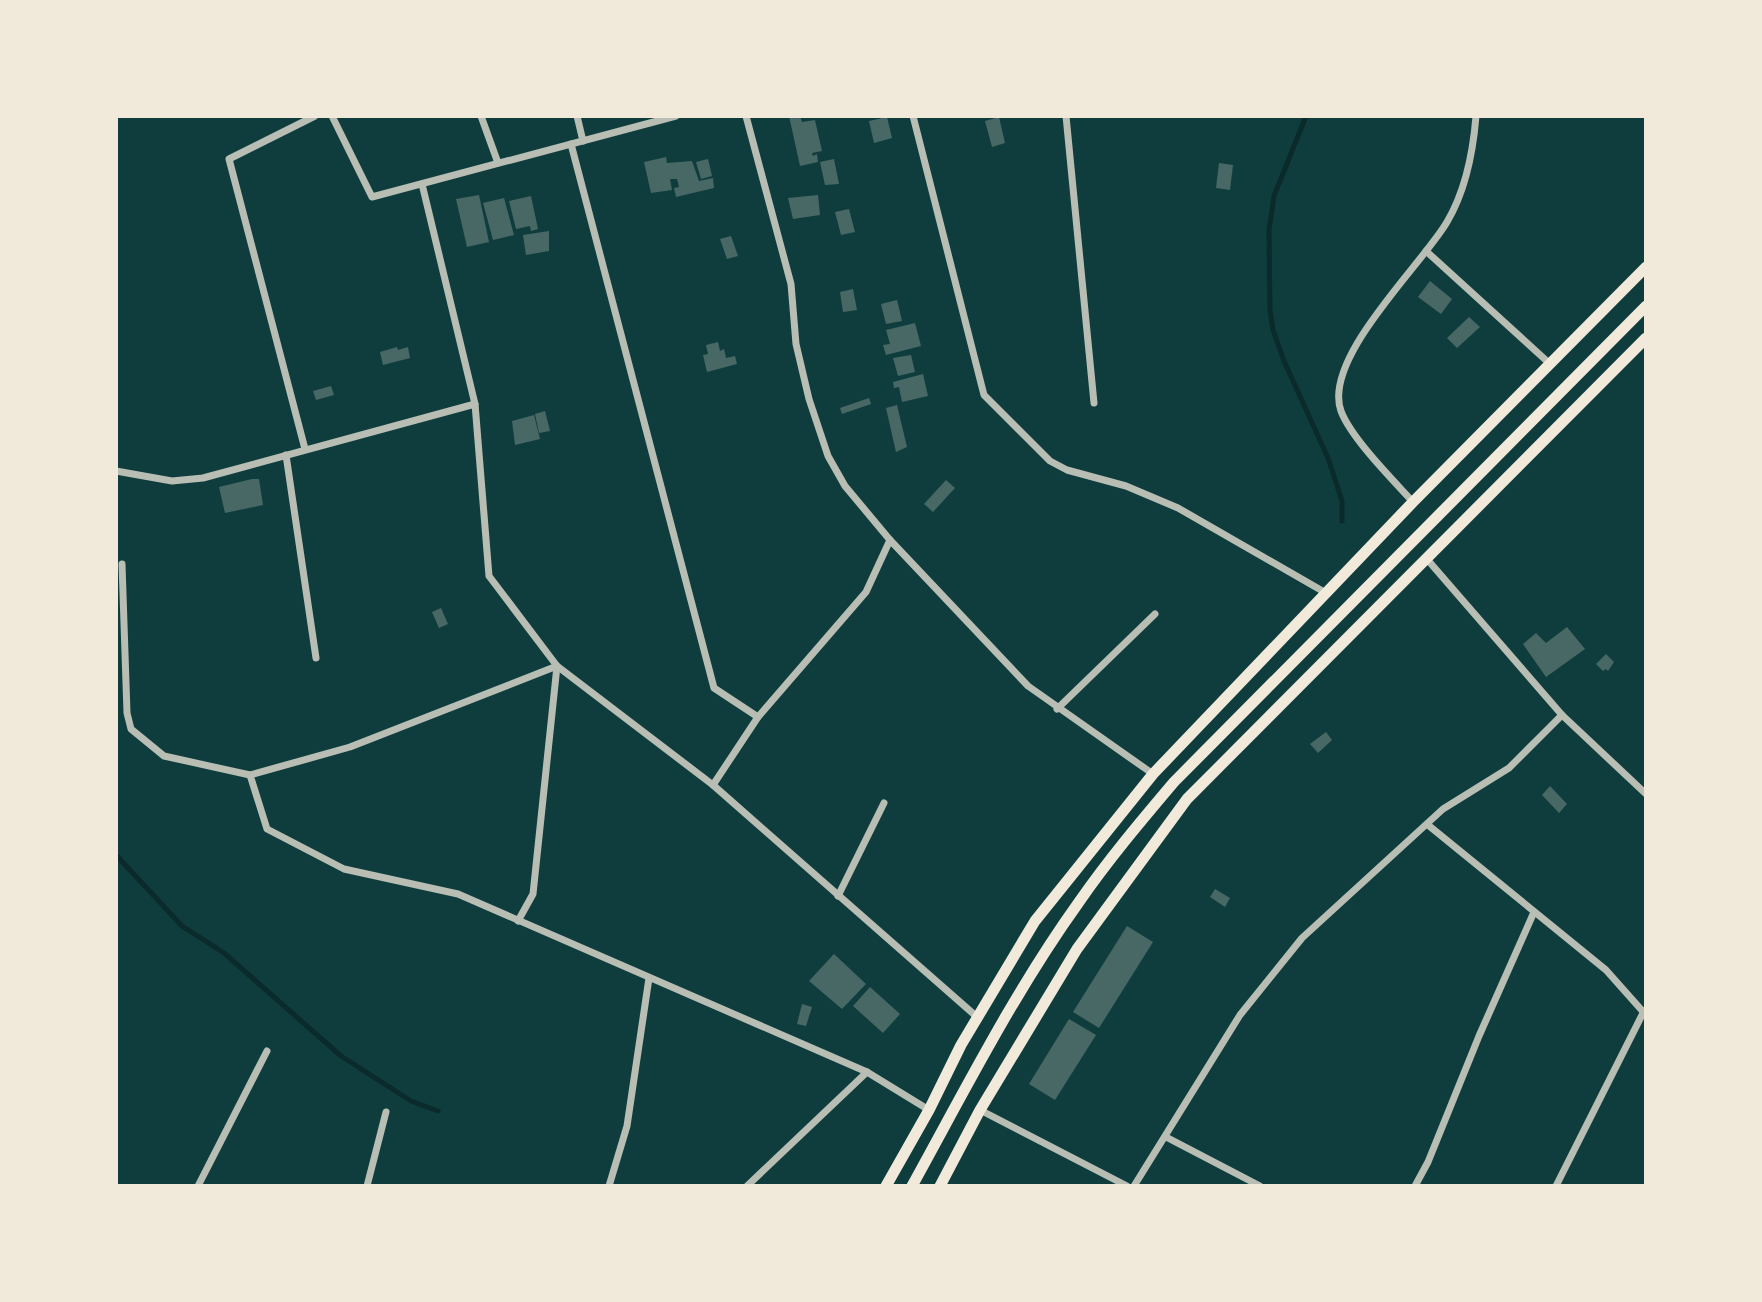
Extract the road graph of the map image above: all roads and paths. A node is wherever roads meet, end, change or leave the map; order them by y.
1 (315, 116) edge
2 (332, 116) edge
3 (481, 116) edge
4 (577, 116) edge
5 (676, 116) edge
6 (746, 116) edge
7 (913, 116) edge
8 (1066, 116) edge
9 (1476, 116) edge
10 (583, 141) junction
11 (571, 144) junction
12 (498, 163) junction
13 (422, 184) junction
14 (1426, 251) junction
15 (1646, 267) edge
16 (1646, 306) edge
17 (1646, 338) edge
18 (1549, 363) junction
19 (1094, 403) dead end
20 (475, 404) junction
21 (305, 449) junction
22 (286, 455) junction
23 (116, 471) edge
24 (1413, 502) junction
25 (890, 540) junction
26 (1426, 558) junction
27 (122, 564) dead end
28 (1326, 593) junction
29 (1155, 614) dead end
30 (316, 658) dead end
31 (557, 666) junction
32 (1057, 709) junction
33 (1562, 715) junction
34 (758, 717) junction
35 (1153, 774) junction
36 (250, 775) junction
37 (713, 785) junction
38 (1646, 794) edge
39 (884, 803) dead end
40 (1428, 825) junction
41 (838, 896) junction
42 (1534, 912) junction
43 (518, 921) junction
44 (649, 978) junction
45 (1645, 1013) edge
46 (977, 1017) junction
47 (267, 1051) dead end
48 (867, 1072) junction
49 (929, 1110) junction
50 (980, 1110) junction
51 (386, 1112) dead end
52 (1166, 1137) junction
53 (198, 1186) edge
54 (367, 1186) edge
55 (609, 1186) edge
56 (747, 1186) edge
57 (886, 1186) edge
58 (912, 1186) edge
59 (940, 1186) edge
60 (1127, 1186) edge
61 (1134, 1186) edge
62 (1260, 1186) edge
63 (1415, 1186) edge
64 (1556, 1186) edge

1 - 21 street
2 - 13 street
3 - 12 street
4 - 10 street
5 - 10 street
6 - 25 street
7 - 28 street
8 - 19 street
9 - 14 street
10 - 11 street
11 - 12 street
11 - 34 street
12 - 13 street
13 - 20 street
14 - 18 street
14 - 24 street
15 - 18 main road
16 - 58 main road
17 - 26 main road
18 - 24 main road
20 - 21 street
20 - 31 street
21 - 22 street
22 - 23 street
22 - 30 street
24 - 28 main road
25 - 32 street
25 - 34 street
26 - 33 street
26 - 50 main road
27 - 36 street
28 - 35 main road
29 - 32 street
31 - 36 street
31 - 37 street
31 - 43 street
32 - 35 street
33 - 38 street
33 - 40 street
34 - 37 street
35 - 46 main road
36 - 43 street
37 - 41 street
39 - 41 street
40 - 42 street
40 - 52 street
41 - 46 street
42 - 45 street
42 - 63 street
43 - 44 street
44 - 48 street
44 - 55 street
45 - 64 street
46 - 49 main road
47 - 53 street
48 - 49 street
48 - 56 street
49 - 57 main road
50 - 59 main road
50 - 60 street
51 - 54 street
52 - 61 street
52 - 62 street

